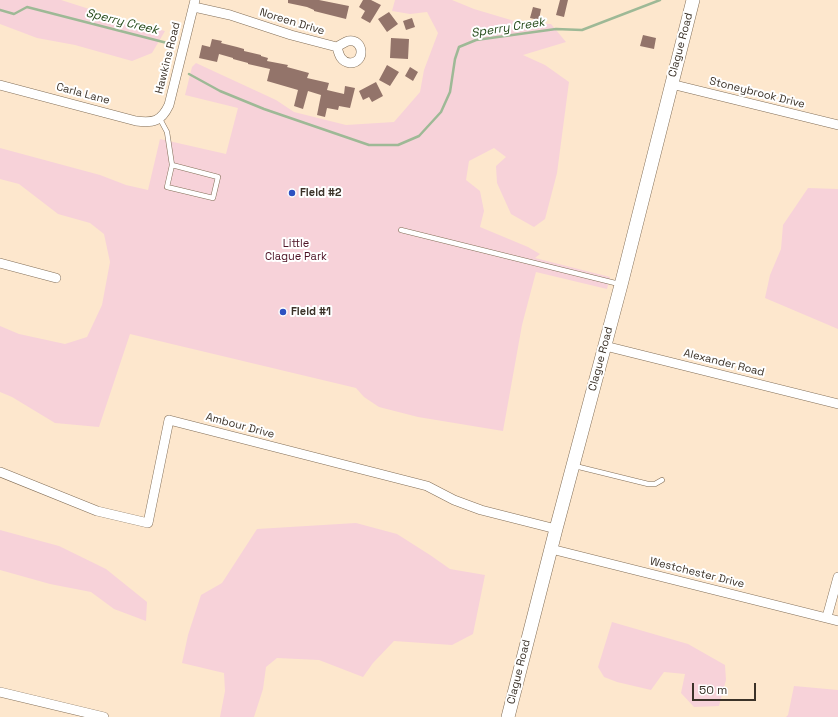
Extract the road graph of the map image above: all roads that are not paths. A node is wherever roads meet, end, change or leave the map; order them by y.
1 (692, 0) edge
2 (195, 3) edge
3 (337, 47) dead end
4 (671, 84) junction
5 (0, 85) edge
6 (160, 119) junction
7 (838, 125) edge
8 (172, 165) junction
9 (401, 230) dead end
10 (0, 263) edge
11 (56, 278) dead end
12 (621, 285) junction
13 (605, 346) junction
14 (838, 404) edge
15 (573, 466) junction
16 (0, 472) edge
17 (662, 480) dead end
18 (556, 529) junction
19 (551, 549) junction
20 (838, 577) edge
21 (827, 617) junction
22 (838, 620) edge
23 (0, 692) edge
24 (104, 717) edge
25 (508, 717) edge

1 - 4 main road, Clague Road
2 - 3 street, Noreen Drive
2 - 6 street, Hawkins Road
4 - 7 street, Stoneybrook Drive
4 - 12 main road, Clague Road
5 - 6 street, Carla Lane
6 - 8 lane
8 - 8 lane
9 - 12 lane
10 - 11 street
12 - 13 main road, Clague Road
13 - 14 street, Alexander Road
13 - 15 main road, Clague Road
15 - 17 lane
15 - 18 main road, Clague Road
16 - 18 street, Ambour Drive
18 - 19 main road, Clague Road
19 - 21 street, Westchester Drive
19 - 25 main road, Clague Road
20 - 21 street
21 - 22 street, Westchester Drive
23 - 24 street

